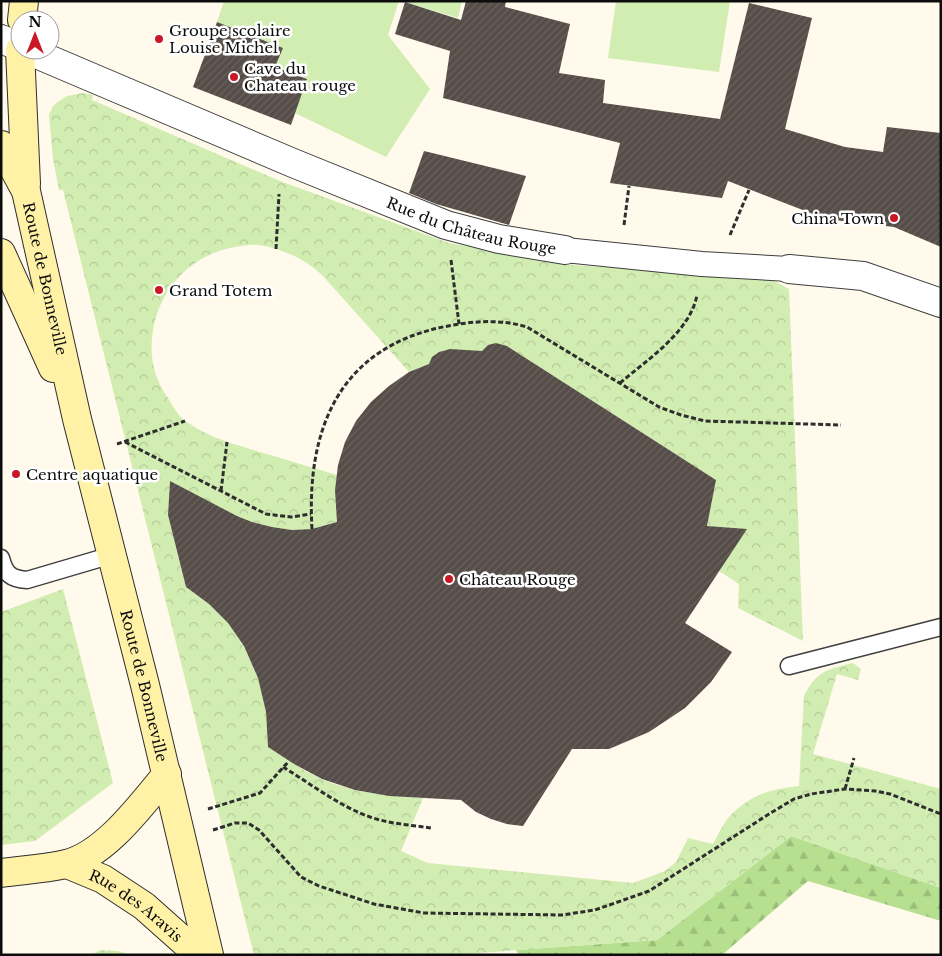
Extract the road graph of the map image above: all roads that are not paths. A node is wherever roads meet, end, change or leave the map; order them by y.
1 (20, 60) edge
2 (51, 60) edge
3 (1, 145) edge
4 (26, 191) junction
5 (565, 250) joint
6 (1, 253) edge
7 (789, 269) joint
8 (941, 302) edge
9 (76, 419) junction
10 (112, 555) junction
11 (1, 558) edge
12 (941, 627) edge
13 (789, 666) dead end
14 (167, 774) junction
15 (67, 864) junction
16 (1, 874) edge
17 (198, 955) edge
18 (209, 955) edge

1 - 4 main road
2 - 5 street, Rue du Château Rouge
3 - 4 main road, Route de Bonneville
4 - 9 main road, Route de Bonneville
5 - 7 street, Rue du Château Rouge
6 - 9 main road, Route de Bonneville
7 - 8 street, Rue du Château Rouge
9 - 10 main road, Route de Bonneville
10 - 11 lane
10 - 14 main road, Route de Bonneville
12 - 13 lane
14 - 15 main road, Rue des Aravis
14 - 18 main road, Route de Bonneville
15 - 16 main road, Rue des Aravis
15 - 17 main road, Rue des Aravis

